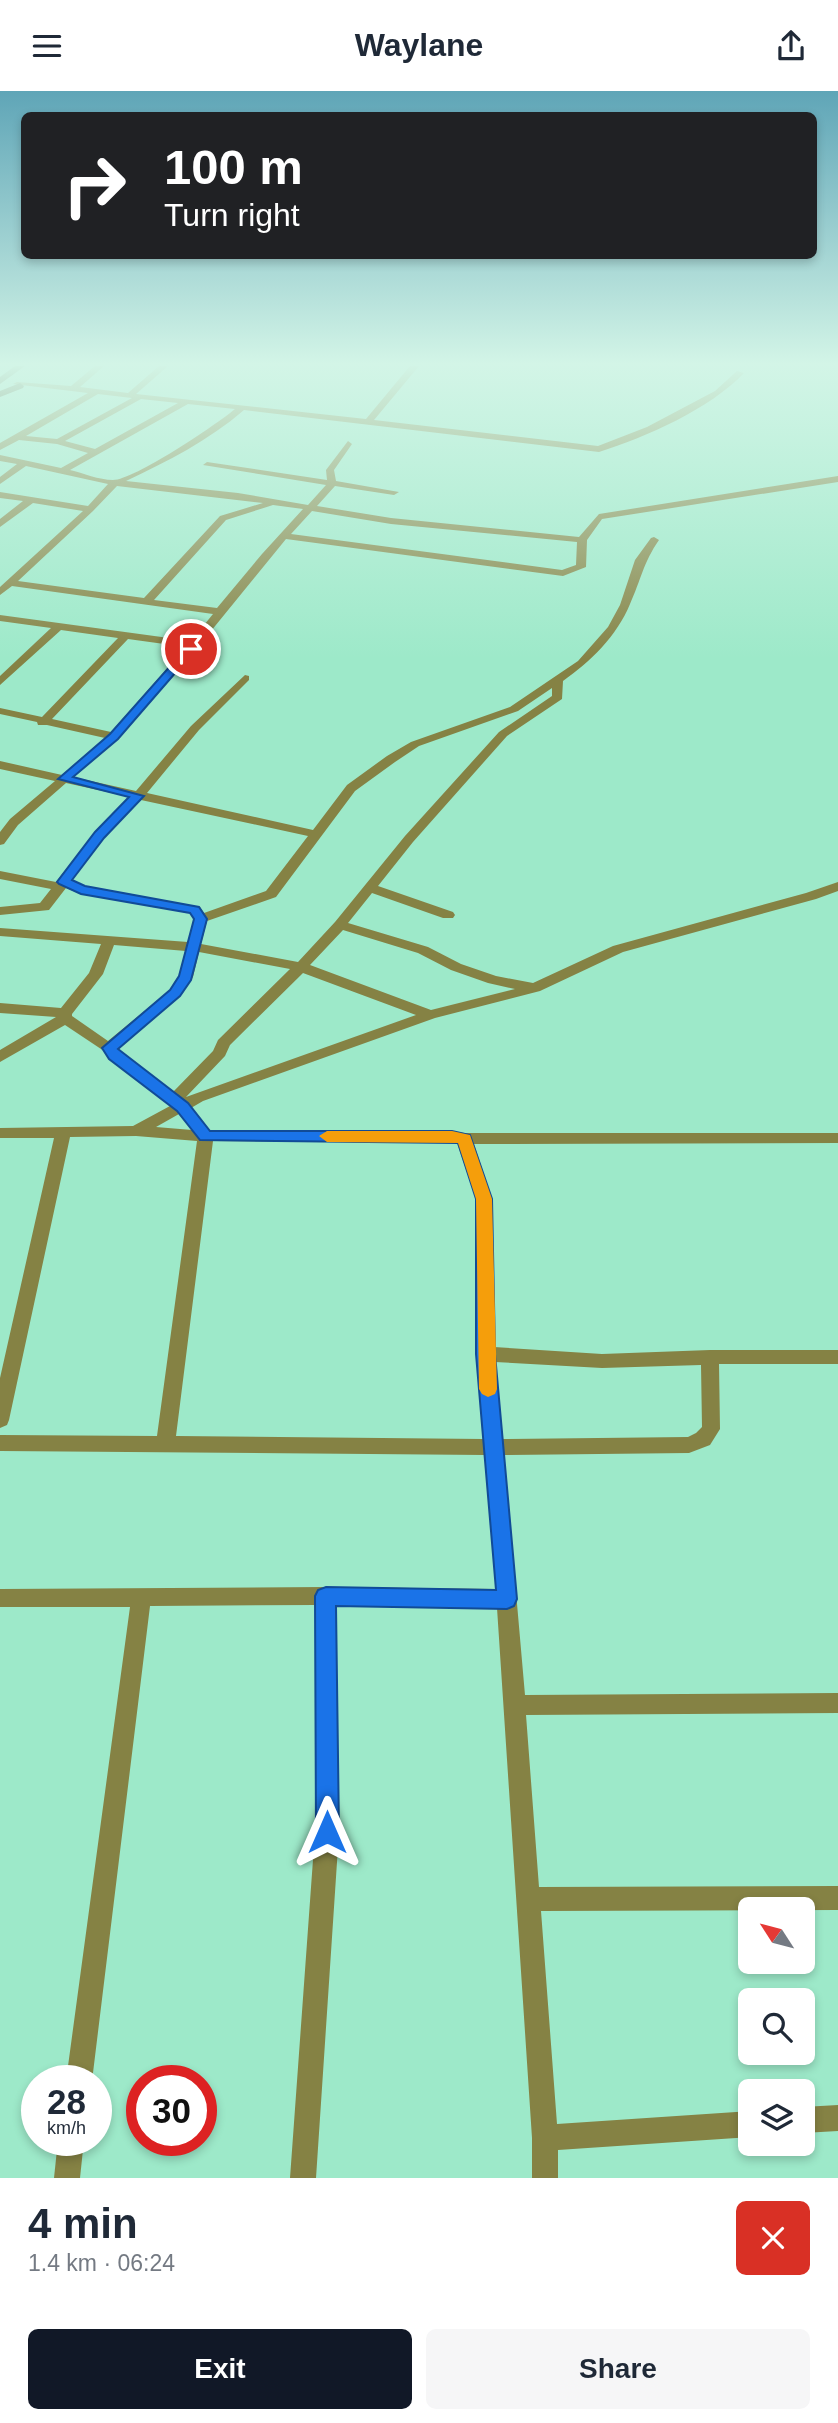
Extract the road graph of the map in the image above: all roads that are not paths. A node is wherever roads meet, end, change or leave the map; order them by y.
1 (24, 463) edge
2 (33, 463) edge
3 (77, 463) edge
4 (157, 463) edge
5 (335, 463) edge
6 (207, 465) dead end
7 (64, 470) junction
8 (838, 479) edge
9 (0, 481) edge
10 (116, 483) junction
11 (332, 484) junction
12 (394, 492) dead end
13 (0, 495) edge
14 (31, 500) junction
15 (272, 503) junction
16 (90, 509) junction
17 (310, 509) junction
18 (0, 524) edge
19 (283, 536) junction
20 (582, 540) junction
21 (654, 540) dead end
22 (10, 583) junction
23 (0, 592) edge
24 (146, 602) junction
25 (221, 612) junction
26 (0, 618) edge
27 (59, 627) junction
28 (125, 636) junction
29 (194, 646) junction
30 (245, 678) dead end
31 (557, 681) junction
32 (0, 682) edge
33 (0, 711) edge
34 (42, 723) junction
35 (114, 736) junction
36 (0, 765) edge
37 (64, 779) junction
38 (138, 796) junction
39 (0, 820) edge
40 (14, 822) junction
41 (316, 834) junction
42 (0, 841) edge
43 (0, 875) edge
44 (838, 886) edge
45 (59, 888) junction
46 (370, 888) junction
47 (0, 911) edge
48 (448, 915) dead end
49 (201, 919) junction
50 (340, 925) junction
51 (0, 932) edge
52 (108, 941) junction
53 (194, 947) junction
54 (301, 967) junction
55 (535, 988) junction
56 (0, 1008) edge
57 (65, 1015) junction
58 (430, 1015) junction
59 (110, 1048) junction
60 (0, 1057) edge
61 (178, 1104) junction
62 (136, 1131) junction
63 (63, 1132) junction
64 (0, 1133) edge
65 (206, 1136) junction
66 (838, 1138) edge
67 (464, 1139) junction
68 (485, 1354) junction
69 (710, 1357) junction
70 (838, 1357) edge
71 (0, 1420) edge
72 (0, 1443) edge
73 (166, 1443) junction
74 (493, 1447) junction
75 (326, 1596) junction
76 (0, 1598) edge
77 (141, 1599) junction
78 (507, 1599) junction
79 (838, 1703) edge
80 (514, 1705) junction
81 (838, 1898) edge
82 (528, 1899) junction
83 (81, 2065) edge
84 (838, 2118) edge
85 (815, 2119) edge
86 (738, 2125) edge
87 (545, 2138) junction
88 (69, 2156) edge
89 (66, 2178) edge
90 (303, 2178) edge
91 (545, 2178) edge

1 - 9 street
2 - 7 street
3 - 7 street
4 - 10 street
5 - 11 street
6 - 11 street
7 - 10 street
8 - 20 street
10 - 15 street
10 - 16 street
11 - 12 street
11 - 17 street
13 - 14 street
14 - 16 street
14 - 18 street
15 - 17 street
15 - 24 street
16 - 22 street
17 - 19 street
17 - 20 street
19 - 20 street
19 - 25 street
21 - 31 street
22 - 23 street
22 - 24 street
24 - 25 street
25 - 29 street
26 - 27 street
27 - 28 street
27 - 32 street
28 - 29 street
28 - 34 street
29 - 35 street
30 - 38 street
31 - 41 street
31 - 46 street
33 - 34 street
34 - 35 street
35 - 37 street
36 - 37 street
37 - 38 street
37 - 40 street
38 - 41 street
38 - 45 street
39 - 40 street
40 - 42 street
41 - 49 street
43 - 45 street
44 - 55 street
45 - 47 street
45 - 49 street
46 - 48 street
46 - 50 street
49 - 53 street
50 - 54 street
50 - 55 street
51 - 52 street
52 - 53 street
52 - 57 street
53 - 54 street
53 - 59 street
54 - 58 street
54 - 61 street
55 - 58 street
56 - 57 street
57 - 59 street
57 - 60 street
58 - 61 street
59 - 61 street
61 - 62 street
61 - 65 street
62 - 63 street
62 - 65 street
63 - 64 street
63 - 71 street
65 - 67 street
65 - 73 street
66 - 67 street
67 - 68 street
68 - 69 street
68 - 74 street
69 - 70 street
69 - 74 street
72 - 73 street
73 - 74 street
74 - 78 street
75 - 77 street
75 - 78 street
75 - 90 street
76 - 77 street
77 - 83 street
78 - 80 street
79 - 80 street
80 - 82 street
81 - 82 street
82 - 87 street
84 - 85 street
86 - 87 street
87 - 91 street
88 - 89 street

